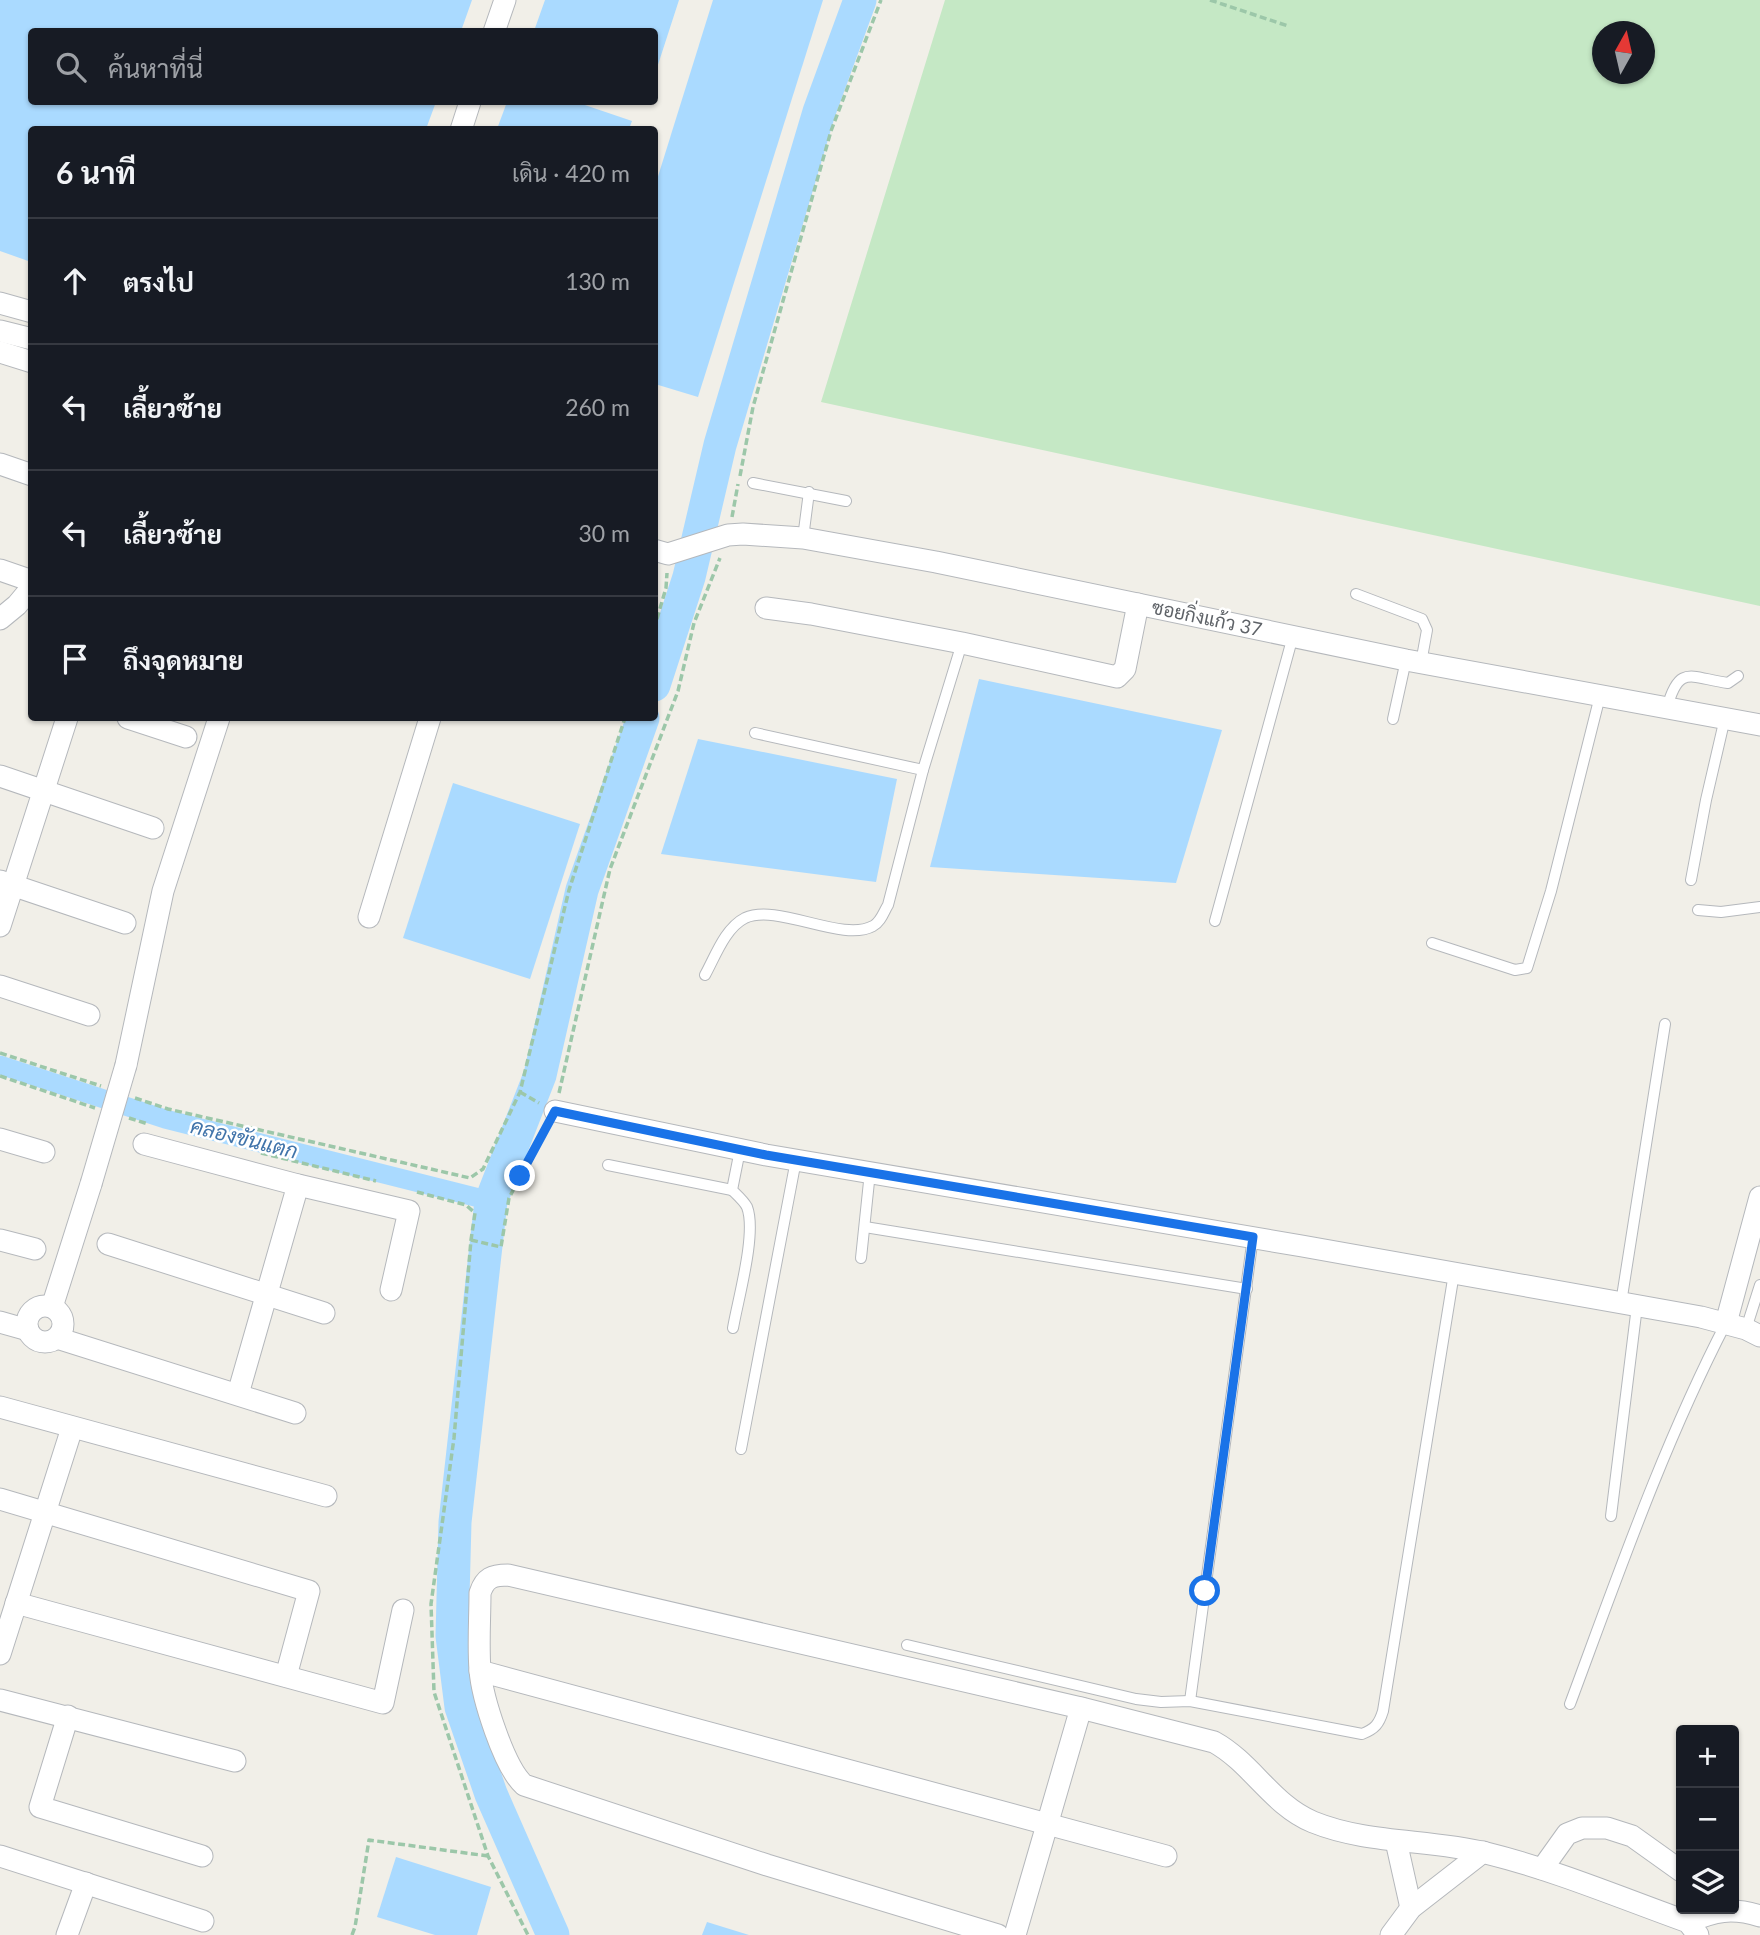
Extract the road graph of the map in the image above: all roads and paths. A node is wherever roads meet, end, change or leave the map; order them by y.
1 (505, 0) edge
2 (881, 0) edge
3 (1210, 0) edge
4 (1288, 26) dead end
5 (495, 28) edge
6 (469, 105) edge
7 (462, 126) edge
8 (16, 307) edge
9 (3, 339) edge
10 (28, 340) edge
11 (28, 359) edge
12 (0, 464) edge
13 (28, 474) edge
14 (754, 482) dead end
15 (809, 492) junction
16 (846, 501) dead end
17 (729, 535) junction
18 (803, 538) junction
19 (661, 552) edge
20 (0, 570) edge
21 (28, 580) edge
22 (28, 592) edge
23 (1356, 594) dead end
24 (1139, 604) junction
25 (766, 608) dead end
26 (658, 615) edge
27 (0, 619) edge
28 (1293, 636) junction
29 (962, 643) junction
30 (1414, 662) junction
31 (1738, 676) dead end
32 (1600, 696) junction
33 (1667, 708) junction
34 (1725, 718) junction
35 (1393, 719) dead end
36 (65, 721) edge
37 (137, 721) edge
38 (218, 721) edge
39 (429, 721) edge
40 (624, 721) edge
41 (1760, 725) edge
42 (755, 733) dead end
43 (186, 737) dead end
44 (923, 769) junction
45 (0, 776) edge
46 (42, 791) junction
47 (153, 828) dead end
48 (1691, 880) dead end
49 (6, 883) edge
50 (1760, 907) edge
51 (1698, 910) dead end
52 (369, 917) dead end
53 (1215, 921) dead end
54 (125, 923) dead end
55 (0, 926) edge
56 (1432, 943) dead end
57 (705, 975) dead end
58 (0, 986) edge
59 (89, 1015) dead end
60 (1665, 1024) dead end
61 (0, 1053) edge
62 (0, 1076) edge
63 (103, 1087) dead end
64 (129, 1096) dead end
65 (96, 1108) dead end
66 (555, 1111) junction
67 (121, 1116) dead end
68 (158, 1127) dead end
69 (0, 1139) edge
70 (145, 1144) dead end
71 (740, 1150) junction
72 (44, 1153) dead end
73 (260, 1153) dead end
74 (796, 1160) junction
75 (608, 1165) dead end
76 (870, 1172) junction
77 (377, 1182) dead end
78 (298, 1185) junction
79 (732, 1190) junction
80 (415, 1192) dead end
81 (1760, 1197) edge
82 (864, 1227) junction
83 (1253, 1237) junction
84 (0, 1240) edge
85 (471, 1241) junction
86 (108, 1244) dead end
87 (35, 1249) dead end
88 (861, 1258) dead end
89 (1454, 1273) junction
90 (1760, 1285) edge
91 (1247, 1289) junction
92 (391, 1290) dead end
93 (267, 1295) junction
94 (1629, 1305) junction
95 (52, 1307) junction
96 (324, 1313) dead end
97 (0, 1322) edge
98 (733, 1328) dead end
99 (1744, 1329) edge
100 (28, 1330) junction
101 (57, 1338) junction
102 (238, 1394) junction
103 (0, 1407) edge
104 (295, 1413) dead end
105 (72, 1428) junction
106 (741, 1449) dead end
107 (326, 1496) dead end
108 (0, 1499) edge
109 (45, 1512) junction
110 (1611, 1516) dead end
111 (16, 1603) junction
112 (403, 1610) dead end
113 (907, 1645) dead end
114 (0, 1654) edge
115 (480, 1671) junction
116 (286, 1676) junction
117 (0, 1700) edge
118 (1190, 1701) junction
119 (1570, 1704) dead end
120 (1081, 1708) junction
121 (68, 1716) junction
122 (236, 1761) dead end
123 (1049, 1825) junction
124 (1396, 1841) junction
125 (1483, 1852) junction
126 (0, 1856) edge
127 (202, 1856) dead end
128 (488, 1856) junction
129 (1166, 1856) dead end
130 (1676, 1867) edge
131 (1542, 1870) junction
132 (86, 1883) junction
133 (1411, 1908) junction
134 (1760, 1916) edge
135 (203, 1921) dead end
136 (1693, 1928) edge
137 (67, 1935) edge
138 (352, 1935) edge
139 (528, 1935) edge
140 (998, 1935) edge
141 (1015, 1935) edge
142 (1391, 1935) edge

1 - 5 street
2 - 17 path
3 - 4 path
6 - 7 street
8 - 9 street
9 - 10 street
9 - 11 street
12 - 13 street
14 - 15 lane
15 - 16 lane
15 - 18 lane
17 - 18 street, ซอยกิ่งแก้ว 37
17 - 19 street, ซอยกิ่งแก้ว 37
17 - 66 path
18 - 24 street, ซอยกิ่งแก้ว 37
19 - 26 path
20 - 21 street
22 - 27 street
23 - 30 lane
24 - 28 street, ซอยกิ่งแก้ว 37
24 - 29 street
25 - 29 street
28 - 30 street, ซอยกิ่งแก้ว 37
28 - 53 lane
29 - 44 lane
30 - 32 street, ซอยกิ่งแก้ว 37
30 - 35 lane
31 - 33 lane
32 - 33 street, ซอยกิ่งแก้ว 37
32 - 56 lane
33 - 34 street, ซอยกิ่งแก้ว 37
34 - 41 street, ซอยกิ่งแก้ว 37
34 - 48 lane
36 - 46 street
37 - 43 street
38 - 95 street, bridge
39 - 52 street
40 - 64 path
42 - 44 lane
44 - 57 lane
45 - 46 street
46 - 47 street
46 - 49 street
49 - 54 street
49 - 55 street
50 - 51 lane
58 - 59 street
60 - 94 lane
61 - 63 path
62 - 65 path
66 - 71 street
66 - 85 path
67 - 68 path
69 - 72 street
70 - 78 street
71 - 74 street
71 - 79 lane
73 - 77 path
74 - 76 street
74 - 106 lane
75 - 79 lane
76 - 82 lane
76 - 83 street
78 - 92 street
78 - 93 street
79 - 98 lane
80 - 85 path
81 - 99 street
82 - 88 lane
82 - 91 lane
83 - 89 street
83 - 91 lane
84 - 87 street
85 - 128 path
86 - 93 street
89 - 94 street
89 - 118 lane
90 - 99 lane
91 - 118 lane
93 - 96 street
93 - 102 street
94 - 99 street
94 - 110 lane
95 - 100 street
95 - 101 street
97 - 100 street
99 - 119 lane
100 - 101 street
101 - 102 street
102 - 104 street
103 - 105 street
105 - 107 street
105 - 109 street
108 - 109 street
109 - 111 street
109 - 116 street
111 - 114 street
111 - 116 street
112 - 116 street
113 - 118 lane
115 - 120 street
115 - 123 street
115 - 140 street
117 - 121 street
120 - 123 street
120 - 124 street
121 - 122 street
121 - 127 street
123 - 129 street
123 - 141 street
124 - 125 street
124 - 133 street
125 - 131 street
125 - 133 street
126 - 132 street
128 - 138 path
128 - 139 path
130 - 131 street
131 - 136 street
132 - 135 street
132 - 137 street
133 - 142 street
134 - 136 street

